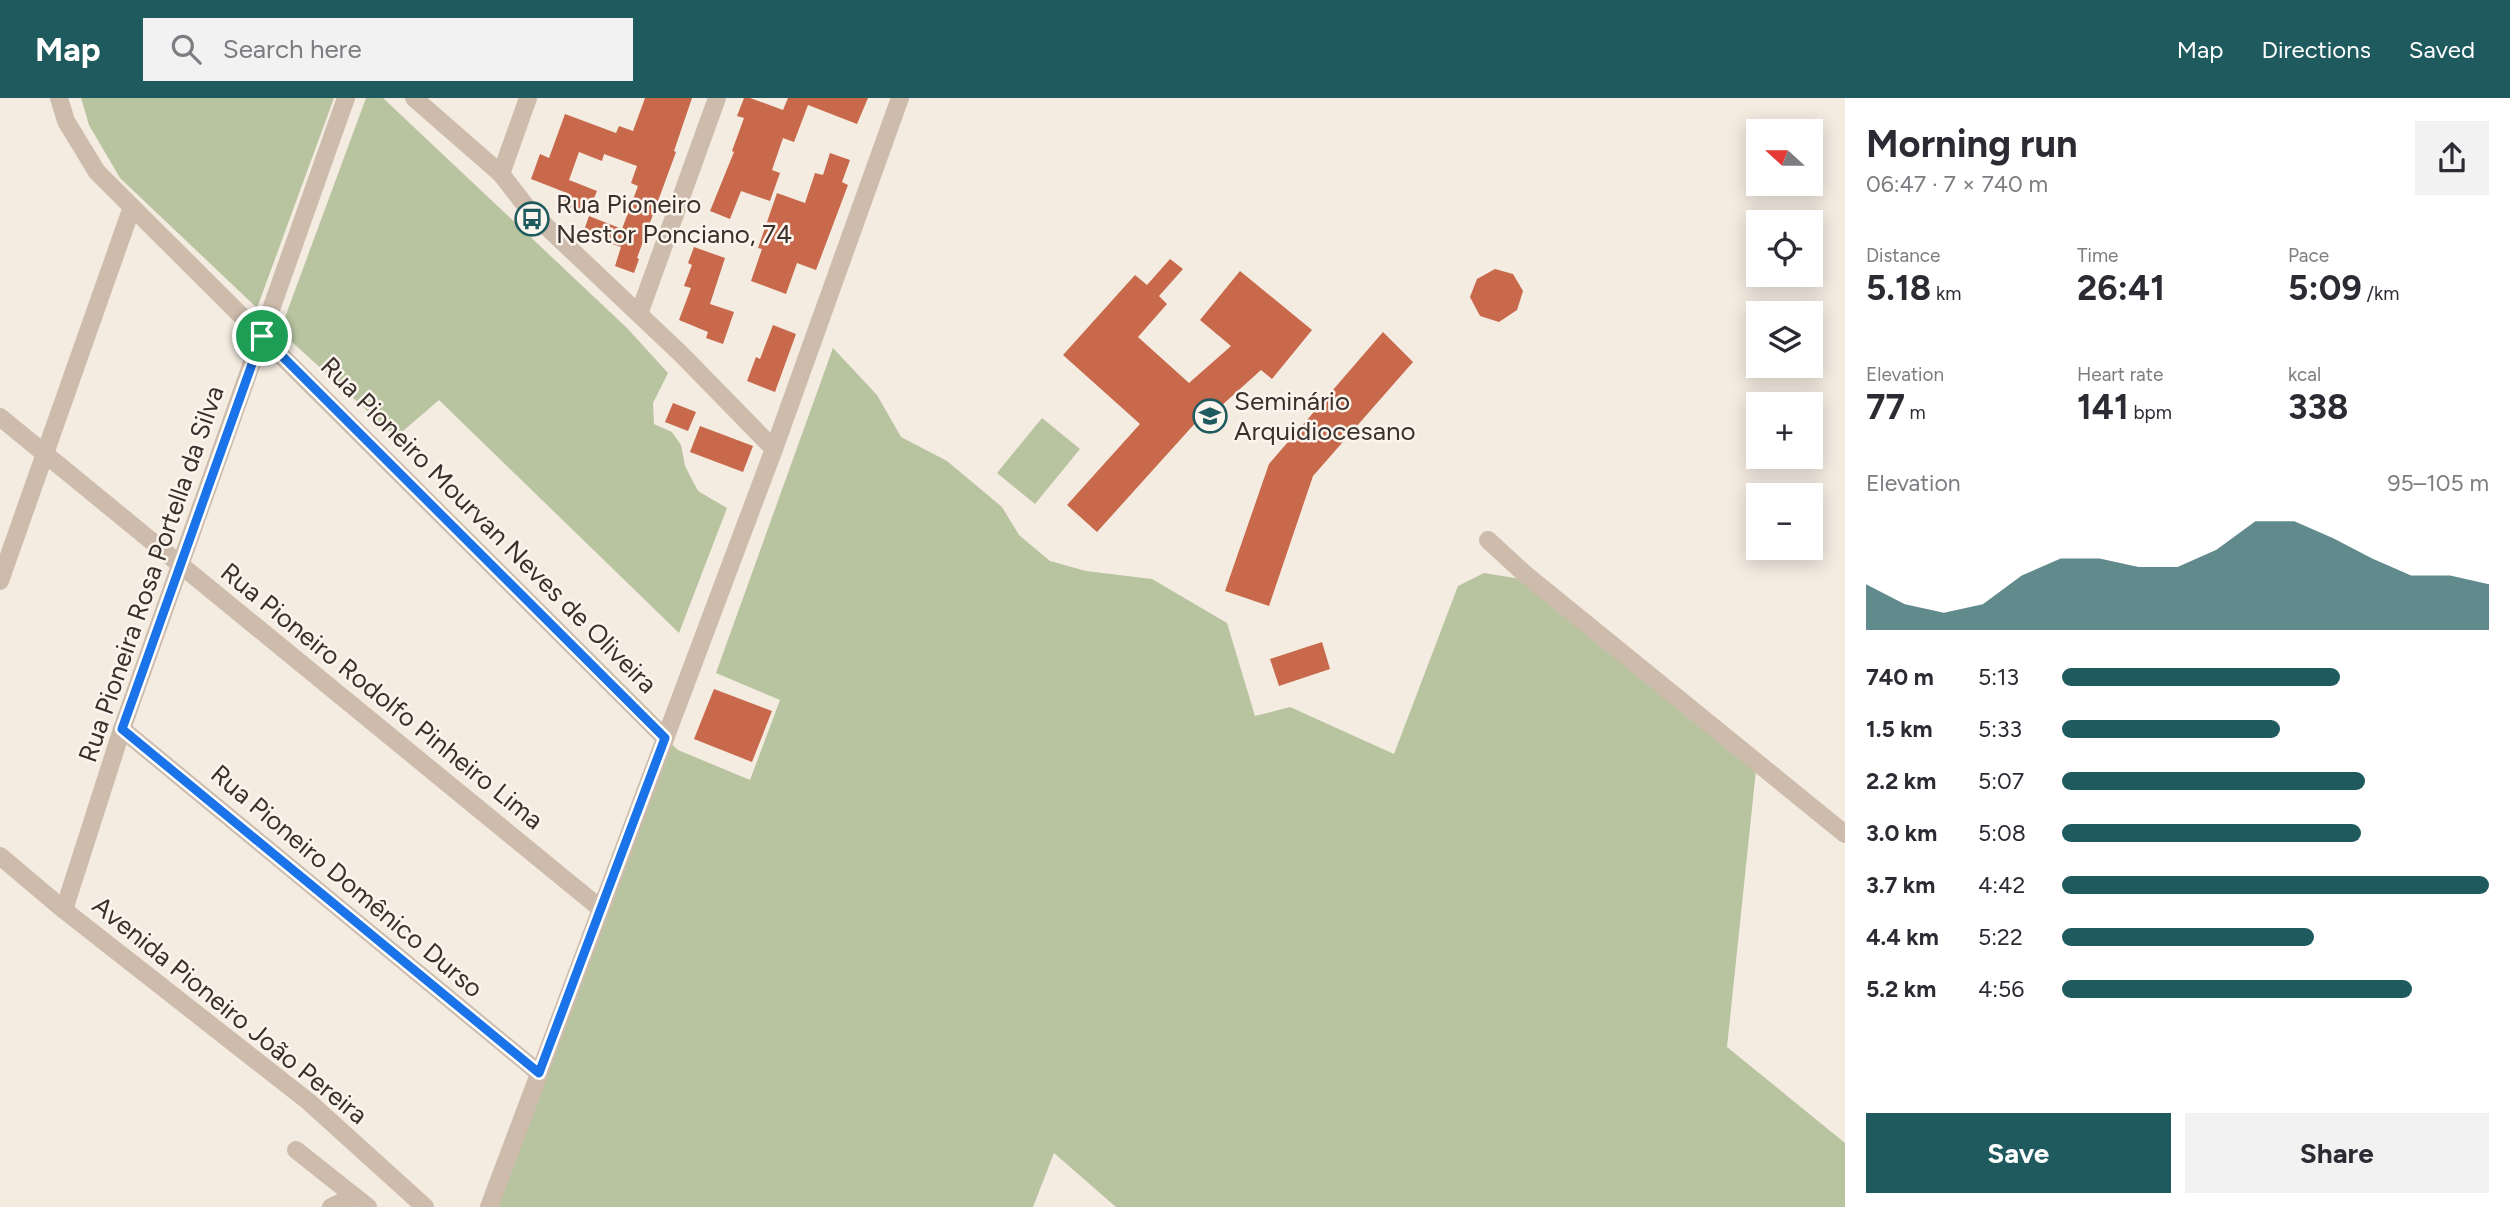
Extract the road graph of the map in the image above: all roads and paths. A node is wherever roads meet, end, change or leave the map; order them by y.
1 (59, 98) edge
2 (346, 98) edge
3 (414, 98) edge
4 (528, 98) edge
5 (717, 98) edge
6 (900, 98) edge
7 (500, 174) junction
8 (132, 207) junction
9 (639, 314) junction
10 (262, 336) junction
11 (0, 417) edge
12 (774, 449) junction
13 (43, 453) junction
14 (1488, 540) dead end
15 (180, 566) junction
16 (0, 581) edge
17 (122, 729) junction
18 (665, 738) junction
19 (1845, 834) edge
20 (0, 856) edge
21 (601, 909) junction
22 (64, 910) junction
23 (539, 1073) junction
24 (296, 1150) dead end
25 (361, 1202) edge
26 (331, 1207) edge
27 (425, 1207) edge
28 (489, 1207) edge

1 - 8 street, Rua Pioneiro Mourvan Neves de Oliveira
2 - 10 street, Rua Pioneira Rosa Portella da Silva
3 - 7 street
4 - 7 street
5 - 9 street
6 - 12 street
7 - 9 street
8 - 10 street, Rua Pioneiro Mourvan Neves de Oliveira
8 - 13 street
9 - 12 street
10 - 15 street, Rua Pioneira Rosa Portella da Silva
10 - 18 street, Rua Pioneiro Mourvan Neves de Oliveira
11 - 13 street, Rua Pioneiro Rodolfo Pinheiro Lima
12 - 18 street
13 - 15 street, Rua Pioneiro Rodolfo Pinheiro Lima
13 - 16 street
14 - 19 street
15 - 17 street, Rua Pioneira Rosa Portella da Silva
15 - 21 street, Rua Pioneiro Rodolfo Pinheiro Lima
17 - 22 street, Rua Pioneira Rosa Portella da Silva
17 - 23 street, Rua Pioneiro Domênico Durso
18 - 21 street
20 - 22 street, Avenida Pioneiro João Pereira
21 - 23 street
22 - 27 street, Avenida Pioneiro João Pereira
23 - 28 street
24 - 25 street
25 - 26 street

